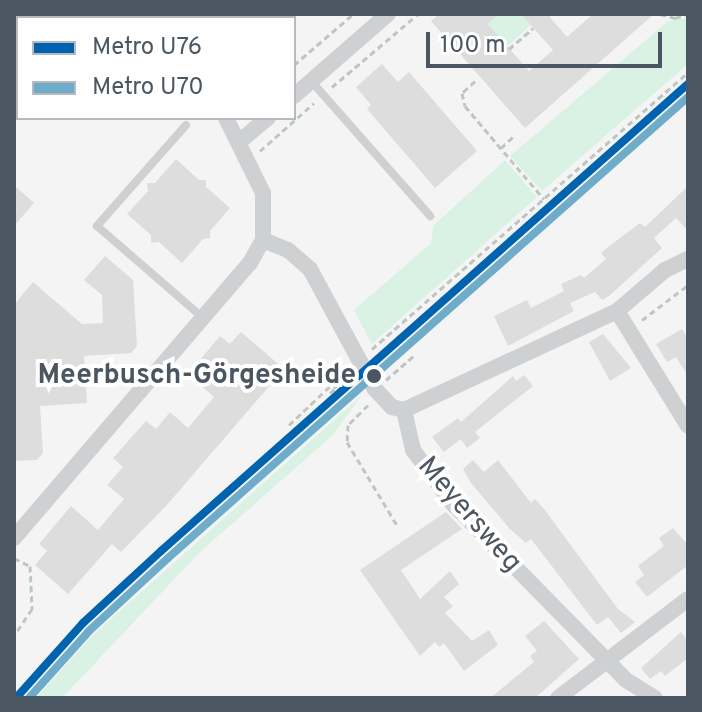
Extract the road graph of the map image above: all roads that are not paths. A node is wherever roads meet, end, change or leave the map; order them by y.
1 (388, 14) edge
2 (312, 82) junction
3 (296, 94) edge
4 (227, 120) edge
5 (266, 120) edge
6 (186, 125) dead end
7 (239, 142) junction
8 (430, 216) dead end
9 (263, 240) junction
10 (688, 259) edge
11 (622, 307) junction
12 (202, 317) junction
13 (404, 410) junction
14 (688, 426) edge
15 (14, 538) edge
16 (688, 599) edge
17 (607, 661) junction
18 (558, 698) edge
19 (655, 698) edge

1 - 2 street
2 - 3 street
2 - 8 lane
4 - 7 street
5 - 7 street
6 - 12 lane
7 - 9 street
9 - 12 street
9 - 13 street
10 - 11 street
11 - 13 street
11 - 14 street
12 - 15 street
13 - 17 street, Meyersweg
16 - 17 street
17 - 18 street
17 - 19 street, Meyersweg

